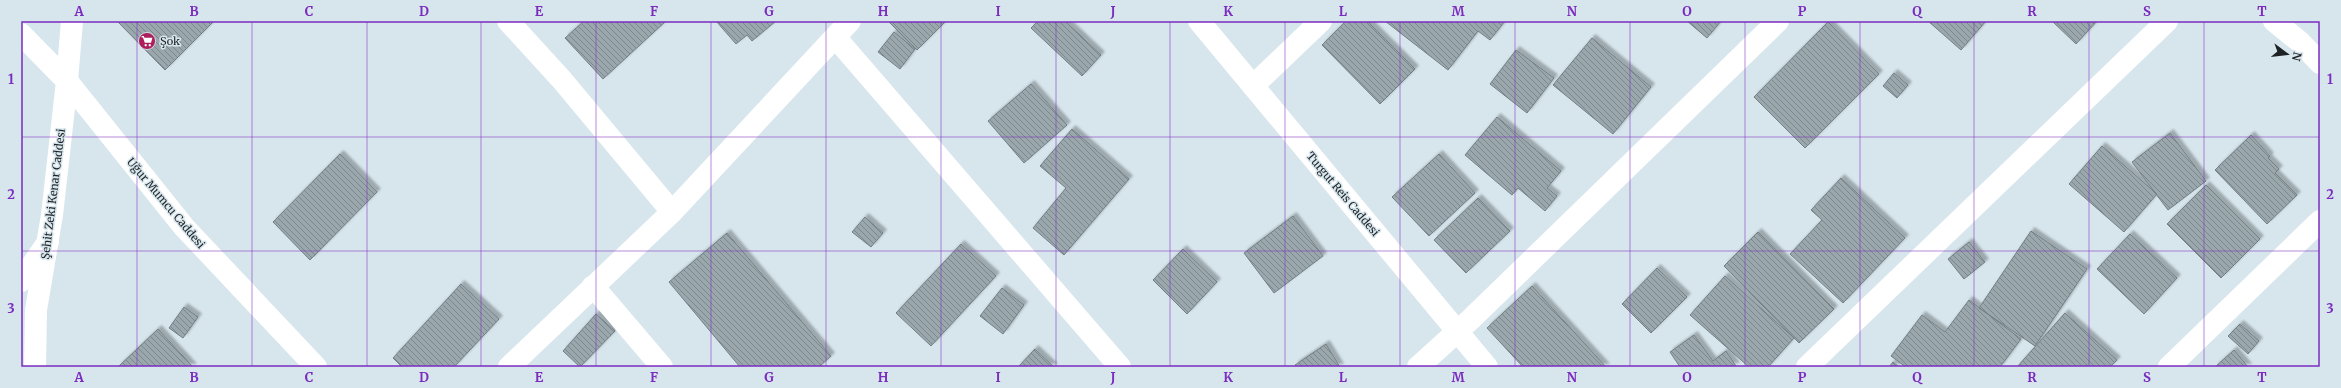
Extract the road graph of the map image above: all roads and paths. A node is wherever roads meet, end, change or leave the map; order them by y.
1 (72, 21) edge
2 (508, 21) edge
3 (850, 21) edge
4 (1199, 21) edge
5 (1321, 21) edge
6 (1778, 21) edge
7 (2167, 21) edge
8 (2274, 21) edge
9 (21, 34) edge
10 (836, 38) junction
11 (2320, 63) edge
12 (67, 81) junction
13 (1253, 86) junction
14 (672, 212) junction
15 (2320, 221) edge
16 (48, 242) junction
17 (21, 281) edge
18 (593, 286) junction
19 (1458, 332) junction
20 (35, 367) edge
21 (316, 367) edge
22 (510, 367) edge
23 (662, 367) edge
24 (1120, 367) edge
25 (1418, 367) edge
26 (1487, 367) edge
27 (1807, 367) edge
28 (2169, 367) edge

1 - 12 street, Şehit Zeki Kenar Caddesi
2 - 14 street
3 - 10 street
4 - 13 street, Turgut Reis Caddesi
5 - 13 street
6 - 19 street
7 - 27 street
8 - 11 street
9 - 12 street, Uğur Mumcu Caddesi
10 - 14 street
10 - 24 street
12 - 16 street, Şehit Zeki Kenar Caddesi
12 - 21 street, Uğur Mumcu Caddesi
13 - 19 street, Turgut Reis Caddesi
14 - 18 street
15 - 28 street
16 - 17 street
16 - 20 street, Şehit Zeki Kenar Caddesi
18 - 22 street
18 - 23 street
19 - 25 street
19 - 26 street, Turgut Reis Caddesi

